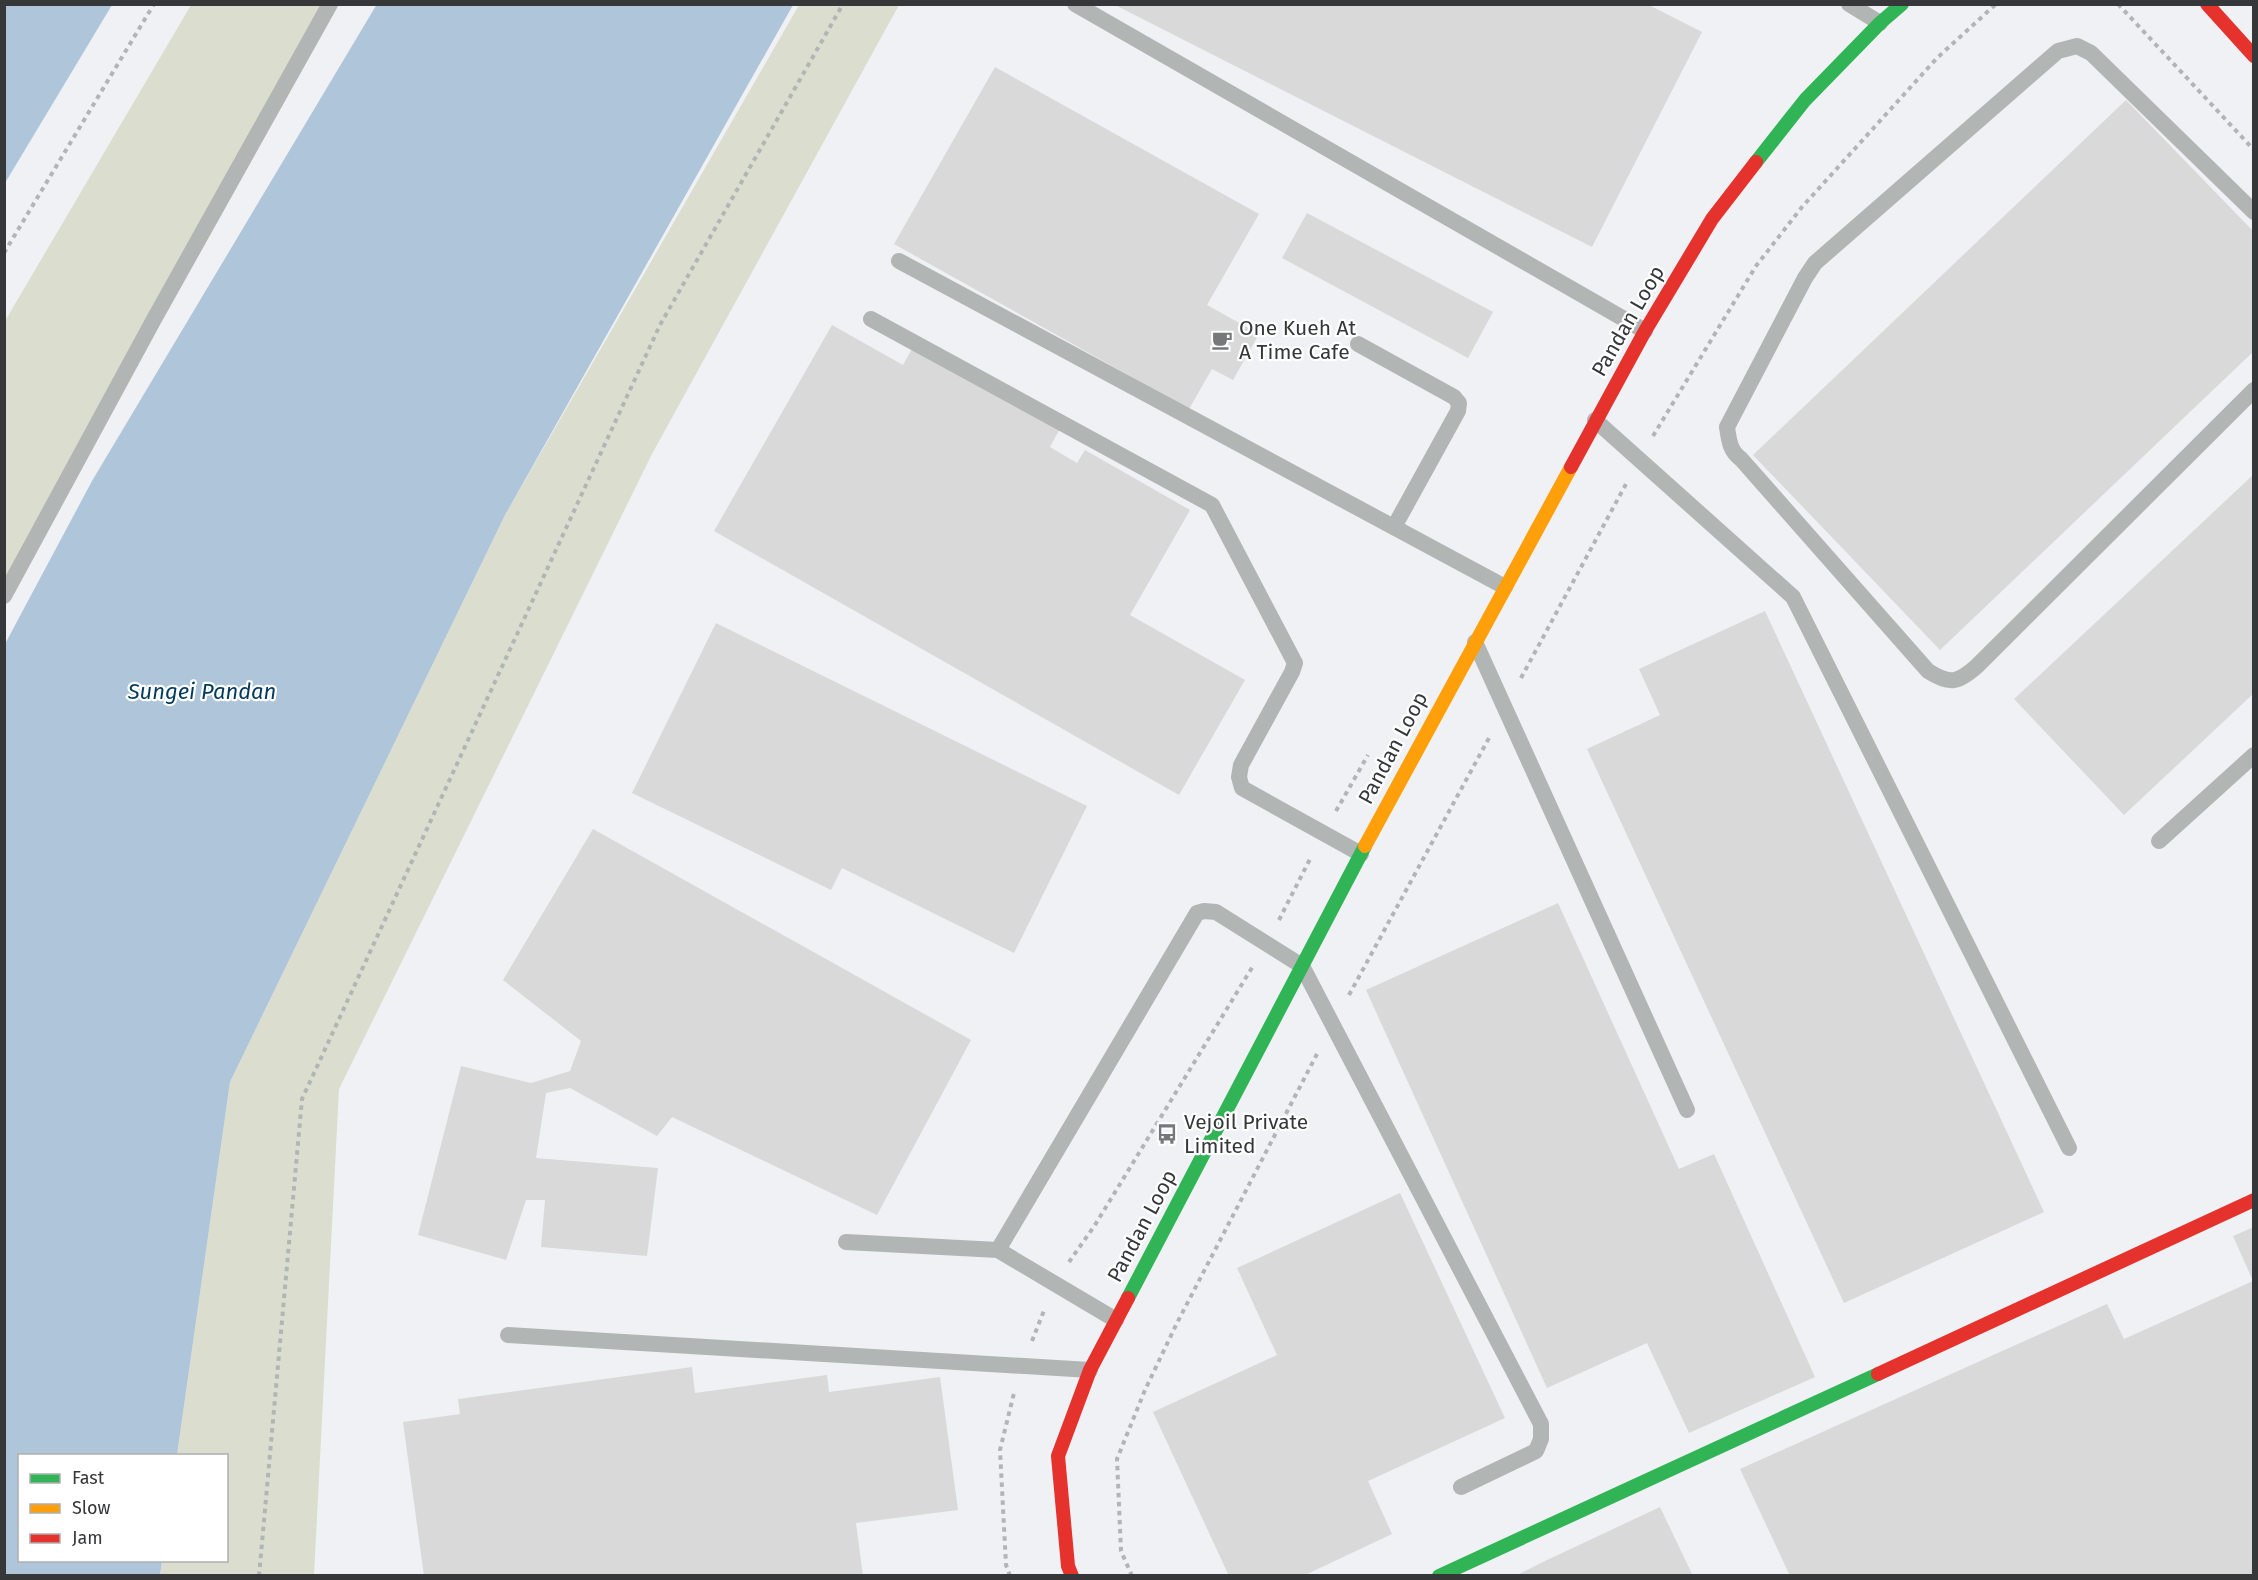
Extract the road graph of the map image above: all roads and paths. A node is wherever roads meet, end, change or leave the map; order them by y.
1 (154, 4) edge
2 (330, 4) edge
3 (843, 4) edge
4 (1076, 4) edge
5 (1849, 4) edge
6 (1902, 4) edge
7 (1996, 4) edge
8 (2118, 4) edge
9 (2207, 4) edge
10 (1880, 23) junction
11 (2253, 56) edge
12 (2253, 150) edge
13 (2253, 212) edge
14 (4, 254) edge
15 (899, 261) dead end
16 (871, 319) dead end
17 (1645, 331) junction
18 (1358, 344) dead end
19 (2253, 390) edge
20 (1595, 420) junction
21 (1639, 459) junction
22 (1394, 527) junction
23 (1505, 587) junction
24 (4, 596) edge
25 (1475, 642) junction
26 (1505, 708) junction
27 (2253, 755) edge
28 (2159, 841) dead end
29 (1361, 854) junction
30 (1302, 966) junction
31 (1333, 1024) junction
32 (1688, 1110) dead end
33 (2069, 1148) dead end
34 (2253, 1200) edge
35 (846, 1242) dead end
36 (998, 1250) junction
37 (1116, 1320) junction
38 (508, 1335) dead end
39 (1022, 1366) junction
40 (1090, 1370) junction
41 (1461, 1487) dead end
42 (259, 1575) edge
43 (1010, 1575) edge
44 (1072, 1575) edge
45 (1132, 1575) edge
46 (1439, 1575) edge

1 - 14 path
2 - 24 lane
3 - 42 path
4 - 17 lane
5 - 10 lane
6 - 10 street, Pandan Loop
7 - 21 path
8 - 12 path
9 - 11 street
10 - 17 street, Pandan Loop
13 - 19 lane
15 - 22 lane
16 - 29 lane
17 - 20 street, Pandan Loop
18 - 22 lane
20 - 21 lane
20 - 23 street, Pandan Loop
21 - 26 path
21 - 33 lane
22 - 23 lane
23 - 25 street, Pandan Loop
25 - 26 lane
25 - 29 street, Pandan Loop
26 - 31 path
26 - 32 lane
27 - 28 lane
29 - 30 street, Pandan Loop
30 - 31 lane
30 - 36 lane
30 - 37 street, Pandan Loop
31 - 41 lane
31 - 45 path
34 - 46 street
35 - 36 lane
36 - 37 lane
37 - 40 street, Pandan Loop
38 - 39 lane
39 - 40 lane
39 - 43 path
40 - 44 street, Pandan Loop

